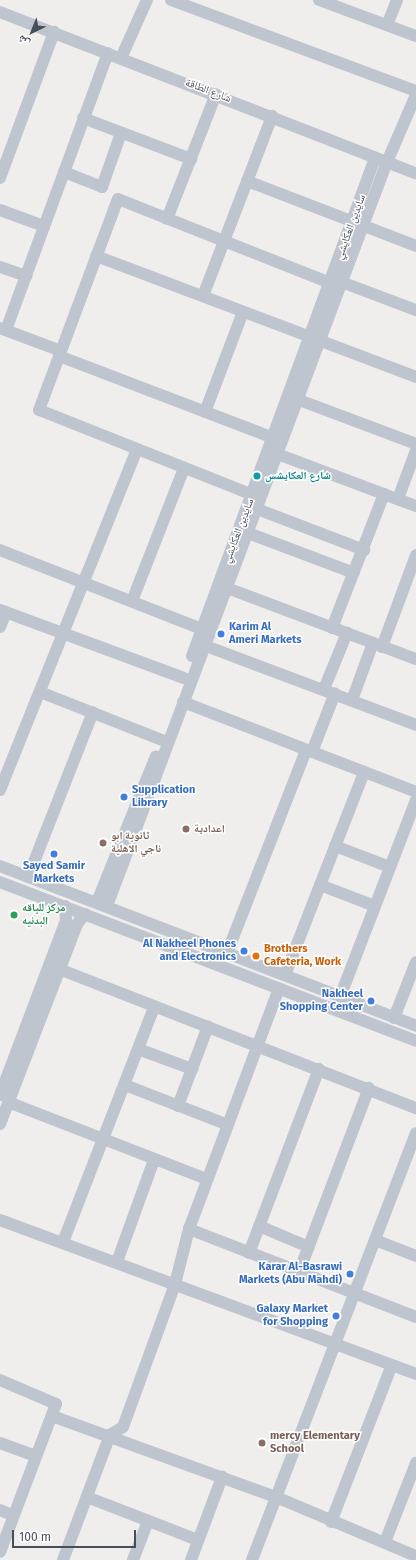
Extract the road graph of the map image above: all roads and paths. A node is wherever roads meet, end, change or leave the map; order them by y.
1 (147, 0) edge
2 (171, 0) edge
3 (319, 0) edge
4 (397, 0) edge
5 (0, 12) edge
6 (387, 26) junction
7 (54, 32) junction
8 (416, 36) edge
9 (108, 53) junction
10 (121, 58) junction
11 (416, 91) edge
12 (216, 94) junction
13 (416, 95) edge
14 (272, 116) junction
15 (83, 118) junction
16 (121, 133) junction
17 (376, 158) junction
18 (191, 159) junction
19 (387, 162) junction
20 (64, 172) junction
21 (416, 173) edge
22 (0, 178) edge
23 (247, 181) junction
24 (0, 210) edge
25 (167, 219) junction
26 (358, 224) junction
27 (44, 226) junction
28 (224, 241) junction
29 (416, 246) edge
30 (96, 256) junction
31 (0, 267) edge
32 (26, 276) junction
33 (330, 283) junction
34 (344, 283) junction
35 (203, 296) junction
36 (416, 310) edge
37 (243, 312) junction
38 (3, 329) edge
39 (316, 340) junction
40 (60, 354) junction
41 (416, 377) edge
42 (299, 400) junction
43 (205, 412) junction
44 (274, 438) junction
45 (416, 444) edge
46 (137, 449) junction
47 (416, 450) edge
48 (274, 453) junction
49 (184, 468) junction
50 (384, 494) junction
51 (253, 495) junction
52 (398, 499) junction
53 (416, 506) edge
54 (257, 509) junction
55 (248, 533) junction
56 (0, 550) edge
57 (364, 550) junction
58 (416, 555) edge
59 (229, 571) junction
60 (354, 573) junction
61 (84, 583) junction
62 (227, 588) junction
63 (132, 602) junction
64 (3, 611) edge
65 (0, 627) edge
66 (332, 628) junction
67 (202, 629) junction
68 (347, 633) junction
69 (63, 634) junction
70 (201, 644) junction
71 (378, 645) junction
72 (416, 660) edge
73 (184, 678) junction
74 (330, 691) junction
75 (40, 692) junction
76 (352, 700) junction
77 (183, 702) junction
78 (93, 712) junction
79 (416, 725) edge
80 (162, 740) junction
81 (309, 751) junction
82 (364, 772) junction
83 (0, 790) edge
84 (416, 792) edge
85 (416, 800) edge
86 (335, 846) junction
87 (0, 866) edge
88 (390, 867) junction
89 (28, 877) junction
90 (0, 882) edge
91 (320, 885) junction
92 (102, 904) junction
93 (65, 906) junction
94 (375, 906) junction
95 (85, 914) junction
96 (71, 922) junction
97 (227, 953) junction
98 (251, 962) junction
99 (416, 962) edge
100 (59, 969) junction
101 (271, 970) junction
102 (285, 975) junction
103 (249, 977) junction
104 (266, 983) junction
105 (279, 988) junction
106 (340, 997) junction
107 (154, 1007) junction
108 (394, 1018) junction
109 (208, 1026) junction
110 (416, 1026) edge
111 (416, 1041) edge
112 (258, 1045) junction
113 (138, 1049) junction
114 (192, 1069) junction
115 (319, 1069) junction
116 (125, 1085) junction
117 (369, 1088) junction
118 (4, 1098) edge
119 (178, 1106) junction
120 (416, 1108) edge
121 (0, 1124) edge
122 (228, 1125) junction
123 (416, 1133) edge
124 (103, 1140) junction
125 (154, 1160) junction
126 (207, 1179) junction
127 (0, 1220) edge
128 (259, 1226) junction
129 (188, 1229) junction
130 (375, 1240) junction
131 (64, 1242) junction
132 (309, 1247) junction
133 (249, 1253) junction
134 (416, 1256) edge
135 (117, 1262) junction
136 (299, 1272) junction
137 (175, 1284) junction
138 (354, 1294) junction
139 (416, 1317) edge
140 (335, 1344) junction
141 (392, 1365) junction
142 (416, 1374) edge
143 (0, 1380) edge
144 (52, 1416) junction
145 (110, 1435) junction
146 (0, 1443) edge
147 (36, 1456) junction
148 (416, 1463) edge
149 (222, 1477) junction
150 (86, 1497) junction
151 (276, 1497) junction
152 (0, 1510) edge
153 (12, 1515) junction
154 (148, 1521) junction
155 (332, 1522) junction
156 (198, 1540) junction
157 (385, 1542) junction
158 (0, 1552) edge
159 (416, 1556) edge
160 (0, 1558) edge
161 (4, 1560) edge
162 (63, 1560) edge
163 (133, 1560) edge
164 (191, 1560) edge
165 (252, 1560) edge

1 - 10 street
2 - 11 street
3 - 6 street
4 - 6 street
5 - 7 street, شارع الطاقة
6 - 8 street
7 - 9 street, شارع الطاقة
7 - 22 street
9 - 10 street, شارع الطاقة
9 - 15 street
10 - 12 street, شارع الطاقة
12 - 14 street, شارع الطاقة
12 - 18 street
13 - 19 street, سايدين العكايشي
14 - 17 street, شارع الطاقة
14 - 23 street
15 - 16 street
15 - 20 street
16 - 18 street
16 - 20 street
17 - 19 street, شارع الطاقة
17 - 26 street, سايدين العكايشي
18 - 25 street
19 - 21 street, شارع الطاقة
19 - 26 street, سايدين العكايشي
20 - 27 street
23 - 26 street
23 - 28 street
24 - 27 street
25 - 28 street
25 - 30 street
26 - 29 street
26 - 33 street, سايدين العكايشي
26 - 34 street, سايدين العكايشي
27 - 32 street
28 - 33 street
28 - 35 street
30 - 35 street
30 - 40 street
31 - 32 street
32 - 38 street
33 - 39 street, سايدين العكايشي
34 - 36 street
34 - 39 street, سايدين العكايشي
35 - 37 street
37 - 39 street
37 - 43 street
38 - 40 street
39 - 41 street
39 - 42 street, سايدين العكايشي
39 - 44 street, سايدين العكايشي
40 - 43 street
40 - 46 street
42 - 45 street
42 - 48 street, سايدين العكايشي
43 - 44 street
44 - 48 street, سايدين العكايشي
46 - 49 street
46 - 61 street
47 - 52 street
48 - 50 street
48 - 51 street, سايدين العكايشي
48 - 54 street, سايدين العكايشي
49 - 51 street
49 - 63 street
50 - 52 street
50 - 57 street
51 - 59 street, سايدين العكايشي
52 - 53 street
54 - 55 street, سايدين العكايشي
54 - 57 street
55 - 59 street, سايدين العكايشي
55 - 60 street
56 - 61 street
57 - 60 street
58 - 71 street
59 - 62 street, سايدين العكايشي
59 - 67 street, سايدين العكايشي
60 - 66 street
61 - 63 street
61 - 69 street
62 - 66 street
62 - 70 street, سايدين العكايشي
63 - 67 street
64 - 65 street
64 - 69 street
66 - 68 street
67 - 70 street, سايدين العكايشي
68 - 71 street
68 - 74 street
69 - 73 street
69 - 75 street
70 - 73 street, سايدين العكايشي
70 - 74 street
70 - 77 street, سايدين العكايشي
71 - 72 street
71 - 76 street
73 - 80 street, سايدين العكايشي
74 - 76 street
74 - 81 street
75 - 78 street
75 - 83 street
76 - 79 street
77 - 81 street
77 - 92 street, سايدين العكايشي
78 - 80 street
78 - 89 street
80 - 92 street, سايدين العكايشي
81 - 82 street
81 - 97 street
82 - 84 street
82 - 86 street
85 - 88 street
86 - 88 street
86 - 91 street
87 - 89 street
88 - 94 street
89 - 92 street
90 - 93 street
91 - 94 street
91 - 102 street
92 - 97 street
93 - 95 street
93 - 96 street
94 - 106 street
95 - 96 street
95 - 103 street
96 - 100 street
96 - 118 street
97 - 98 street
98 - 101 street
98 - 103 street
99 - 108 street
100 - 107 street
100 - 118 street
101 - 102 street
101 - 104 street
102 - 106 street
103 - 104 street
104 - 105 street
105 - 111 street
105 - 112 street
106 - 108 street
107 - 109 street
107 - 113 street
108 - 110 street
109 - 112 street
109 - 114 street
112 - 115 street
112 - 122 street
113 - 114 street
113 - 116 street
114 - 119 street
115 - 117 street
115 - 128 street
116 - 119 street
116 - 124 street
117 - 120 street
117 - 132 street
118 - 121 street
118 - 124 street
119 - 122 street
122 - 126 street
123 - 130 street
124 - 125 street
124 - 131 street
125 - 126 street
125 - 135 street
126 - 129 street
127 - 131 street
128 - 132 street
128 - 133 street
129 - 133 street
129 - 137 street
130 - 134 street
130 - 138 street
131 - 135 street
132 - 136 street
133 - 136 street
135 - 137 street
136 - 138 street
137 - 140 street
137 - 145 street
138 - 139 street
138 - 140 street
140 - 141 street
140 - 151 street
141 - 142 street
141 - 155 street
143 - 144 street
144 - 145 street
144 - 147 street
145 - 149 street
145 - 150 street
146 - 147 street
147 - 153 street
148 - 157 street
149 - 151 street
149 - 156 street
150 - 154 street
150 - 162 street
151 - 155 street
151 - 165 street
152 - 153 street
153 - 158 street
154 - 156 street
154 - 163 street
155 - 157 street
156 - 164 street
157 - 159 street
160 - 161 street

